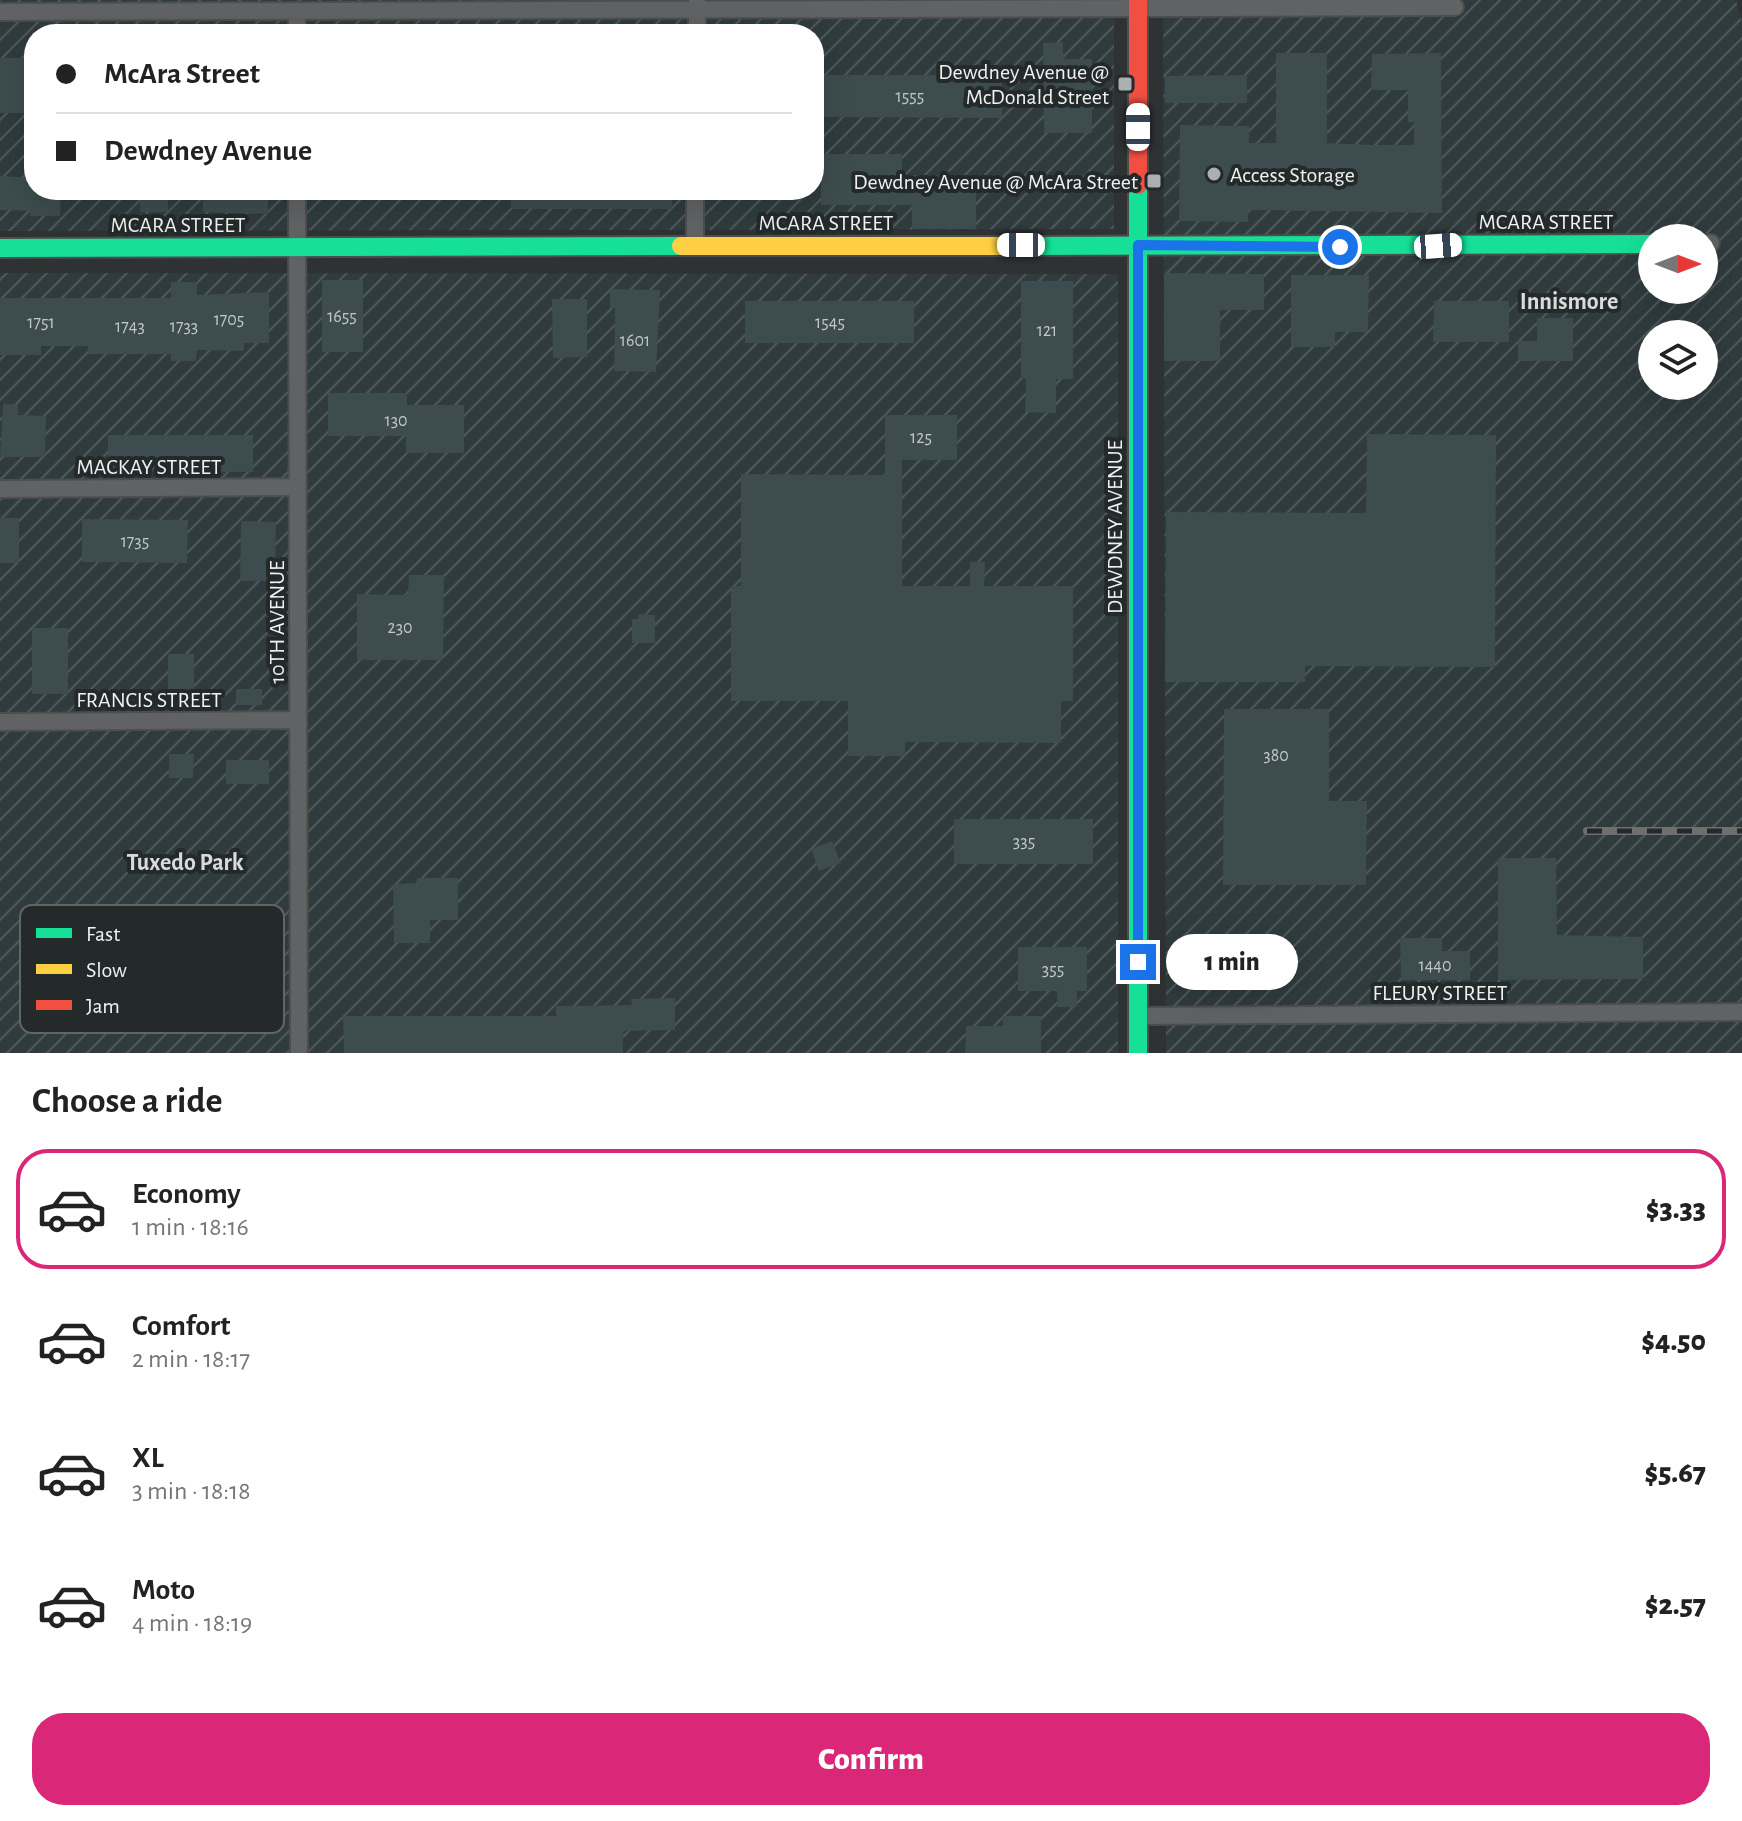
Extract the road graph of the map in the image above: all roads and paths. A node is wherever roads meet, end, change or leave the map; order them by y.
1 (697, 5) edge
2 (1138, 5) edge
3 (1455, 7) dead end
4 (297, 11) junction
5 (0, 12) edge
6 (297, 24) edge
7 (297, 200) edge
8 (695, 200) edge
9 (1638, 244) edge
10 (1138, 245) junction
11 (695, 246) junction
12 (297, 247) junction
13 (0, 248) edge
14 (298, 487) junction
15 (0, 489) edge
16 (298, 720) junction
17 (0, 722) edge
18 (1742, 1012) edge
19 (1138, 1016) junction
20 (299, 1053) edge
21 (1138, 1053) edge

1 - 2 street
1 - 4 street
2 - 3 street
2 - 10 street, DEWDNEY AVENUE
4 - 5 street
4 - 6 street
7 - 12 street, 10TH AVENUE
8 - 11 street
9 - 10 street, MCARA STREET
10 - 11 street, MCARA STREET
10 - 19 street, DEWDNEY AVENUE
11 - 12 street, MCARA STREET
12 - 13 street, MCARA STREET
12 - 14 street, 10TH AVENUE
14 - 15 street, MACKAY STREET
14 - 16 street, 10TH AVENUE
16 - 17 street, FRANCIS STREET
16 - 20 street, 10TH AVENUE
18 - 19 street, FLEURY STREET
19 - 21 street, DEWDNEY AVENUE

